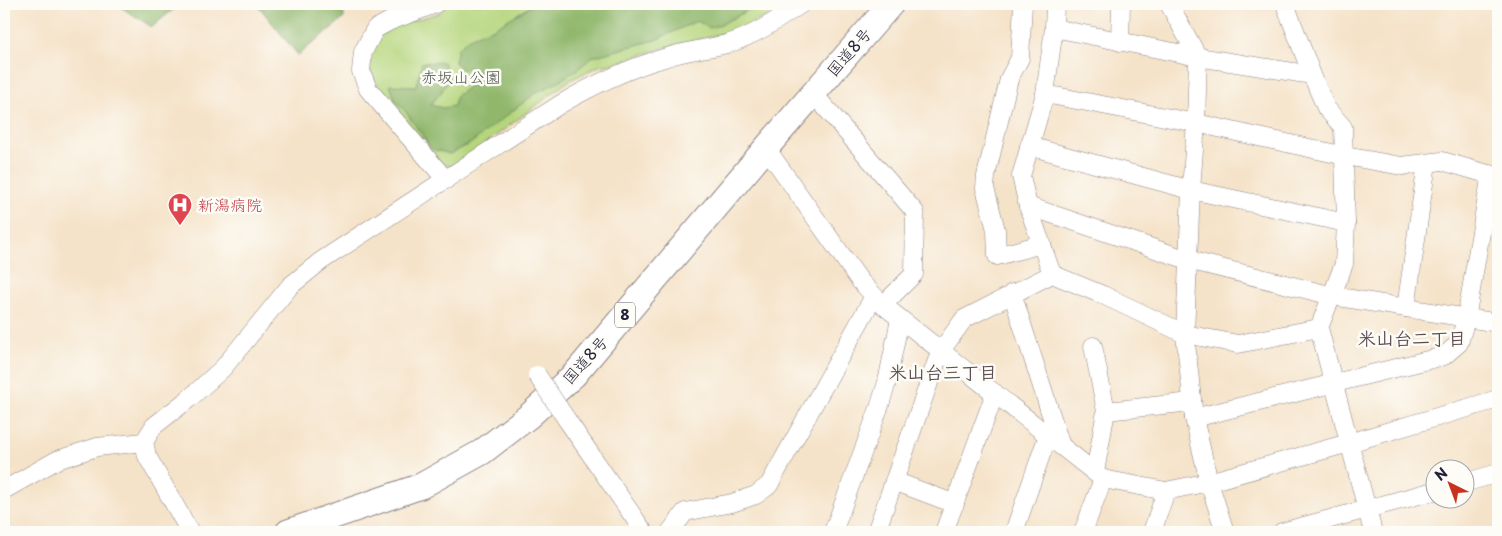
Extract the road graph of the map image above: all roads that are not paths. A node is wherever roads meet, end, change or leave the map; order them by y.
1 (434, 4) edge
2 (801, 4) edge
3 (891, 4) edge
4 (1023, 4) edge
5 (1055, 4) edge
6 (1122, 4) edge
7 (1169, 4) edge
8 (1285, 4) edge
9 (1054, 28) junction
10 (1120, 42) junction
11 (1198, 57) junction
12 (1312, 75) junction
13 (813, 93) junction
14 (1045, 94) junction
15 (1196, 123) junction
16 (1029, 146) junction
17 (766, 148) junction
18 (1345, 156) junction
19 (1427, 163) junction
20 (1494, 175) edge
21 (446, 180) junction
22 (1191, 190) junction
23 (1028, 206) junction
24 (1346, 223) junction
25 (1042, 244) junction
26 (1188, 260) junction
27 (1052, 274) junction
28 (1012, 293) junction
29 (1333, 296) junction
30 (878, 300) junction
31 (1406, 308) junction
32 (900, 319) junction
33 (1466, 319) junction
34 (1498, 323) edge
35 (1319, 328) junction
36 (1185, 334) junction
37 (1093, 346) dead end
38 (940, 352) junction
39 (537, 375) dead end
40 (1334, 384) junction
41 (994, 393) junction
42 (1498, 399) edge
43 (1193, 410) junction
44 (1106, 411) junction
45 (1055, 440) junction
46 (144, 442) junction
47 (1349, 443) junction
48 (1498, 473) edge
49 (1099, 476) junction
50 (1474, 480) edge
51 (894, 482) junction
52 (1210, 482) junction
53 (4, 490) edge
54 (1166, 491) junction
55 (1424, 494) edge
56 (955, 504) junction
57 (1367, 510) junction
58 (190, 532) edge
59 (288, 532) edge
60 (644, 532) edge
61 (670, 532) edge
62 (832, 532) edge
63 (876, 532) edge
64 (944, 532) edge
65 (1014, 532) edge
66 (1083, 532) edge
67 (1152, 532) edge
68 (1225, 532) edge
69 (1282, 532) edge
70 (1373, 532) edge

1 - 21 street
2 - 21 street
3 - 13 highway, 国道8号 / 8
4 - 25 street
5 - 9 street
6 - 10 street
7 - 11 street
8 - 12 street
9 - 10 street
9 - 14 street
10 - 11 street
11 - 12 street
11 - 15 street
12 - 18 street
13 - 17 highway, 国道8号 / 8
13 - 30 street
14 - 15 street
14 - 16 street
15 - 18 street
15 - 22 street
16 - 22 street
16 - 23 street
17 - 30 street
17 - 59 highway, 国道8号 / 8
18 - 19 street
18 - 24 street
19 - 20 street
19 - 31 street
20 - 33 street
21 - 46 street
22 - 24 street
22 - 26 street
23 - 25 street
23 - 26 street
24 - 29 street
25 - 27 street
26 - 29 street
26 - 36 street
27 - 28 street
27 - 36 street
28 - 38 street
28 - 45 street
29 - 31 street
29 - 35 street
30 - 32 street
30 - 61 street
31 - 33 street
32 - 38 street
32 - 62 street
33 - 34 street
33 - 40 street
35 - 36 street
35 - 40 street
36 - 43 street
37 - 44 street
38 - 41 street
38 - 51 street
39 - 60 street, bridge
40 - 43 street
40 - 47 street
41 - 45 street
41 - 56 street
42 - 47 street
43 - 44 street
43 - 52 street
44 - 49 street
45 - 49 street
45 - 65 street
46 - 53 street
46 - 58 street
47 - 52 street
47 - 57 street
48 - 50 street
49 - 54 street
49 - 66 street
51 - 56 street
51 - 63 street
52 - 54 street
52 - 68 street
54 - 67 street
55 - 57 street
56 - 64 street
57 - 69 street
57 - 70 street

